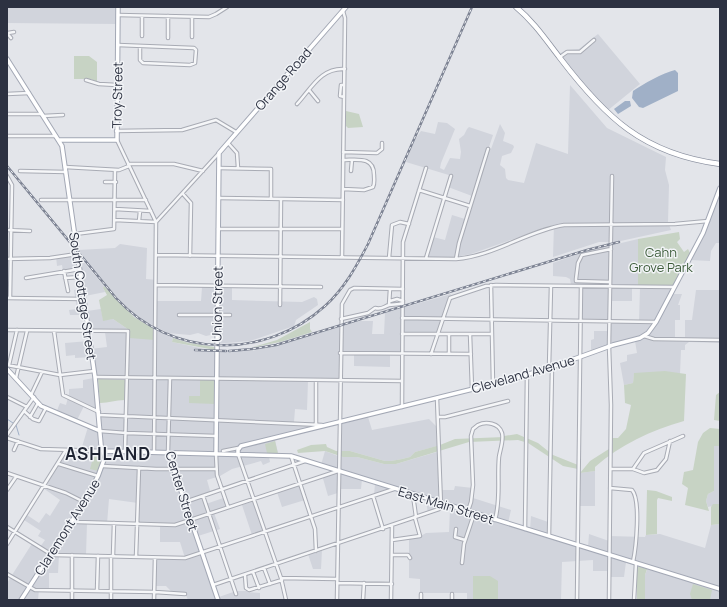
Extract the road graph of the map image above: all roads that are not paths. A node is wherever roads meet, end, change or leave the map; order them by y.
1 (118, 7) edge
2 (227, 7) edge
3 (516, 7) edge
4 (345, 8) edge
5 (118, 15) junction
6 (142, 16) junction
7 (168, 16) junction
8 (192, 17) junction
9 (14, 32) dead end
10 (7, 33) edge
11 (142, 36) dead end
12 (192, 37) dead end
13 (10, 38) dead end
14 (168, 38) dead end
15 (594, 40) dead end
16 (117, 46) junction
17 (140, 46) junction
18 (559, 57) junction
19 (7, 59) edge
20 (345, 69) junction
21 (86, 80) dead end
22 (117, 85) junction
23 (310, 90) junction
24 (29, 93) junction
25 (7, 94) edge
26 (318, 101) dead end
27 (297, 104) dead end
28 (7, 114) edge
29 (43, 115) junction
30 (63, 116) dead end
31 (116, 131) junction
32 (236, 132) junction
33 (7, 136) edge
34 (58, 138) junction
35 (117, 140) junction
36 (227, 143) junction
37 (382, 143) dead end
38 (488, 149) dead end
39 (220, 152) junction
40 (343, 152) junction
41 (343, 160) junction
42 (352, 160) junction
43 (720, 164) edge
44 (129, 165) junction
45 (65, 167) junction
46 (219, 168) junction
47 (238, 168) junction
48 (426, 168) dead end
49 (115, 170) junction
50 (20, 171) dead end
51 (203, 171) junction
52 (351, 171) dead end
53 (66, 172) junction
54 (7, 176) edge
55 (451, 176) dead end
56 (612, 176) dead end
57 (105, 182) dead end
58 (116, 182) junction
59 (720, 188) edge
60 (343, 189) junction
61 (419, 190) junction
62 (183, 194) junction
63 (219, 198) junction
64 (271, 198) junction
65 (444, 198) junction
66 (69, 199) junction
67 (281, 199) junction
68 (41, 200) dead end
69 (116, 200) junction
70 (146, 200) junction
71 (343, 200) junction
72 (470, 206) junction
73 (115, 209) junction
74 (140, 210) junction
75 (151, 211) junction
76 (115, 220) junction
77 (139, 221) junction
78 (708, 221) junction
79 (156, 222) junction
80 (409, 224) junction
81 (611, 224) junction
82 (218, 229) junction
83 (281, 229) junction
84 (342, 229) junction
85 (7, 230) edge
86 (11, 231) junction
87 (30, 231) dead end
88 (74, 234) junction
89 (611, 249) junction
90 (77, 254) junction
91 (156, 255) junction
92 (190, 256) junction
93 (218, 256) junction
94 (281, 257) junction
95 (342, 257) junction
96 (389, 258) junction
97 (403, 258) junction
98 (426, 258) junction
99 (456, 258) junction
100 (9, 259) edge
101 (80, 269) junction
102 (64, 272) junction
103 (81, 277) junction
104 (26, 278) dead end
105 (65, 278) junction
106 (610, 282) junction
107 (156, 285) junction
108 (491, 285) junction
109 (218, 286) junction
110 (280, 286) junction
111 (551, 286) junction
112 (321, 287) dead end
113 (581, 287) junction
114 (610, 287) junction
115 (675, 287) junction
116 (390, 289) junction
117 (403, 289) junction
118 (68, 291) dead end
119 (9, 298) edge
120 (84, 299) junction
121 (390, 301) junction
122 (403, 302) junction
123 (280, 305) dead end
124 (389, 305) junction
125 (179, 315) dead end
126 (217, 315) junction
127 (230, 315) dead end
128 (402, 318) junction
129 (442, 319) junction
130 (341, 320) junction
131 (491, 320) junction
132 (550, 320) junction
133 (581, 321) junction
134 (609, 321) junction
135 (656, 322) junction
136 (7, 330) edge
137 (17, 330) junction
138 (27, 330) junction
139 (54, 330) junction
140 (88, 330) junction
141 (402, 334) junction
142 (438, 334) junction
143 (448, 334) junction
144 (470, 334) junction
145 (491, 334) junction
146 (644, 336) junction
147 (720, 340) edge
148 (609, 346) junction
149 (340, 353) junction
150 (402, 354) junction
151 (431, 354) junction
152 (449, 354) junction
153 (471, 354) junction
154 (580, 357) junction
155 (8, 366) edge
156 (20, 367) junction
157 (551, 368) junction
158 (94, 371) junction
159 (42, 372) junction
160 (60, 375) junction
161 (527, 375) junction
162 (95, 377) junction
163 (127, 377) junction
164 (16, 378) junction
165 (155, 378) junction
166 (170, 378) junction
167 (216, 379) junction
168 (316, 380) junction
169 (340, 380) junction
170 (402, 382) junction
171 (493, 384) junction
172 (472, 389) junction
173 (32, 396) junction
174 (7, 397) edge
175 (437, 398) junction
176 (508, 401) dead end
177 (38, 403) junction
178 (27, 407) junction
179 (46, 408) junction
180 (402, 408) junction
181 (24, 411) junction
182 (99, 414) junction
183 (126, 416) junction
184 (30, 417) junction
185 (154, 417) junction
186 (438, 417) junction
187 (169, 418) junction
188 (216, 420) junction
189 (339, 423) junction
190 (316, 425) junction
191 (326, 426) junction
192 (100, 431) junction
193 (126, 433) junction
194 (154, 434) junction
195 (168, 435) junction
196 (7, 436) edge
197 (216, 436) junction
198 (683, 436) dead end
199 (670, 441) junction
200 (18, 442) junction
201 (238, 448) junction
202 (14, 450) dead end
203 (66, 450) junction
204 (104, 451) junction
205 (126, 451) junction
206 (222, 451) dead end
207 (154, 452) junction
208 (168, 452) junction
209 (216, 454) junction
210 (238, 454) junction
211 (291, 456) junction
212 (306, 461) junction
213 (59, 464) junction
214 (103, 466) junction
215 (293, 466) junction
216 (139, 468) junction
217 (173, 468) junction
218 (216, 469) junction
219 (610, 469) junction
220 (633, 469) junction
221 (339, 471) junction
222 (7, 473) edge
223 (98, 476) junction
224 (16, 477) junction
225 (247, 480) junction
226 (299, 484) junction
227 (44, 486) junction
228 (610, 488) junction
229 (222, 489) junction
230 (394, 489) junction
231 (7, 490) edge
232 (413, 495) junction
233 (202, 496) junction
234 (373, 496) junction
235 (254, 499) junction
236 (84, 502) junction
237 (184, 502) junction
238 (441, 504) junction
239 (228, 507) junction
240 (339, 507) junction
241 (468, 512) junction
242 (209, 514) junction
243 (474, 514) junction
244 (311, 516) junction
245 (416, 518) junction
246 (191, 519) junction
247 (73, 520) junction
248 (495, 520) junction
249 (114, 523) junction
250 (138, 524) junction
251 (7, 526) edge
252 (392, 526) junction
253 (383, 528) junction
254 (456, 529) dead end
255 (525, 529) junction
256 (15, 532) junction
257 (265, 532) junction
258 (549, 536) junction
259 (392, 540) junction
260 (465, 540) junction
261 (7, 544) edge
262 (339, 544) junction
263 (578, 545) junction
264 (219, 547) junction
265 (316, 551) junction
266 (202, 553) junction
267 (51, 554) junction
268 (72, 555) junction
269 (392, 555) junction
270 (610, 555) junction
271 (98, 556) junction
272 (112, 556) junction
273 (136, 557) junction
274 (155, 558) junction
275 (410, 558) dead end
276 (634, 562) junction
277 (462, 563) dead end
278 (276, 564) junction
279 (264, 568) junction
280 (253, 572) junction
281 (7, 574) edge
282 (245, 575) junction
283 (230, 579) junction
284 (281, 579) junction
285 (337, 579) junction
286 (337, 582) junction
287 (364, 583) junction
288 (270, 584) junction
289 (392, 584) junction
290 (213, 585) junction
291 (29, 587) junction
292 (259, 588) junction
293 (720, 589) edge
294 (72, 590) junction
295 (97, 591) junction
296 (111, 592) junction
297 (155, 592) junction
298 (185, 594) dead end
299 (236, 594) dead end
300 (421, 594) dead end
301 (452, 594) dead end
302 (217, 599) edge
303 (21, 600) edge
304 (72, 600) edge
305 (111, 600) edge
306 (154, 600) edge
307 (286, 600) edge
308 (337, 600) edge
309 (363, 600) edge
310 (391, 600) edge
311 (421, 600) edge
312 (452, 600) edge
313 (577, 600) edge
314 (609, 600) edge
315 (634, 600) edge

1 - 5 main road, Troy Street
2 - 8 street
3 - 18 highway
4 - 20 street
4 - 32 main road, Orange Road
5 - 6 street
5 - 16 main road, Troy Street
6 - 7 street
6 - 11 street
7 - 8 street
7 - 14 street
8 - 12 street
9 - 10 street
10 - 13 street
15 - 18 street
16 - 17 street
16 - 22 main road, Troy Street
17 - 17 street
18 - 43 highway
19 - 24 main road
20 - 23 street
20 - 40 street
21 - 22 street
22 - 31 main road, Troy Street
23 - 26 street
23 - 27 street
24 - 25 street
24 - 29 main road
28 - 29 street
29 - 30 street
29 - 34 main road
31 - 32 street
31 - 35 main road, Troy Street
32 - 36 main road, Orange Road
33 - 34 street
34 - 35 main road
34 - 45 main road, South Cottage Street
35 - 44 street, Troy Street
36 - 39 main road, Orange Road
36 - 47 street
37 - 40 street
38 - 72 street
39 - 46 main road, Union Street
39 - 51 street, Orange Road
40 - 41 street
41 - 42 street
41 - 60 street
42 - 52 street
42 - 60 street
44 - 49 street
44 - 51 street
44 - 70 street, Troy Street
45 - 49 street
45 - 53 main road, South Cottage Street
46 - 47 street
46 - 63 main road, Union Street
47 - 64 street
48 - 61 street
49 - 58 street
50 - 53 street
51 - 62 street, Orange Road
53 - 66 main road, South Cottage Street
54 - 86 street
55 - 65 street
56 - 81 street
57 - 58 street
58 - 69 street
59 - 78 main road
60 - 71 street
61 - 65 street
61 - 80 street
62 - 79 street, Orange Road
62 - 92 street
63 - 64 street
63 - 82 main road, Union Street
64 - 67 street
65 - 72 street
65 - 98 street
66 - 68 street
66 - 69 street
66 - 88 main road, South Cottage Street
67 - 71 street
67 - 83 street
69 - 70 street
69 - 73 street
70 - 75 street, Troy Street
71 - 84 street
72 - 99 street
73 - 74 street
73 - 76 street
74 - 75 street
74 - 77 street
75 - 79 street, Troy Street
76 - 77 street
76 - 88 street
77 - 79 street
78 - 81 street
78 - 115 main road
79 - 91 street
80 - 96 street
80 - 97 street
81 - 89 street
81 - 99 street
82 - 83 street
82 - 93 main road, Union Street
83 - 84 street
83 - 94 street
84 - 95 street
85 - 86 street
86 - 87 street
86 - 100 street
88 - 90 main road, South Cottage Street
89 - 106 street
89 - 106 street
90 - 100 street
90 - 101 main road, South Cottage Street
91 - 92 street
91 - 107 street
92 - 93 street
93 - 94 street
93 - 109 main road, Union Street
94 - 95 street
94 - 110 street
95 - 96 street
96 - 97 street
97 - 98 street
97 - 117 street
98 - 99 street
100 - 119 street
101 - 102 street
101 - 103 main road, South Cottage Street
102 - 104 street
102 - 105 street
103 - 105 street
103 - 120 main road, South Cottage Street
105 - 118 street
106 - 114 street
107 - 109 street
107 - 165 street
108 - 111 street
108 - 129 street
108 - 131 street
109 - 110 street
109 - 126 main road, Union Street
110 - 112 street
110 - 123 street
111 - 113 street
111 - 132 street
113 - 114 street
113 - 133 street
114 - 115 street
114 - 134 street
115 - 135 main road
116 - 117 street
116 - 121 street
116 - 130 street
117 - 122 street
119 - 120 street
120 - 140 main road, South Cottage Street
121 - 122 street
121 - 124 street
122 - 124 street
122 - 128 street
124 - 130 street
125 - 126 street
126 - 127 street
126 - 167 main road, Union Street
128 - 129 street
128 - 141 street
129 - 131 street
129 - 142 street
130 - 149 street
131 - 132 street
131 - 145 street
132 - 133 street
132 - 157 street
133 - 134 street
133 - 154 street
134 - 135 street
134 - 148 street
135 - 146 main road
136 - 137 street
137 - 138 street
137 - 155 street
138 - 139 street
138 - 156 street
139 - 140 street
139 - 160 street
140 - 158 main road, South Cottage Street
140 - 163 street
141 - 142 street
141 - 150 street
142 - 143 street
142 - 151 street
143 - 144 street
143 - 152 street
144 - 145 street
144 - 153 street
145 - 171 street
146 - 147 street
146 - 148 main road, Cleveland Avenue
148 - 154 main road, Cleveland Avenue
148 - 219 street
149 - 150 street
149 - 169 street
150 - 151 street
150 - 170 street
151 - 152 street
152 - 153 street
153 - 172 street
154 - 157 main road, Cleveland Avenue
154 - 263 street
155 - 156 street
155 - 164 main road
156 - 159 street
156 - 164 street
157 - 161 main road, Cleveland Avenue
157 - 258 street
158 - 160 street
158 - 162 main road, South Cottage Street
159 - 160 street
159 - 173 street
160 - 182 street
161 - 171 main road, Cleveland Avenue
161 - 255 street
162 - 163 street
162 - 182 main road, South Cottage Street
163 - 165 street
163 - 183 street
164 - 173 main road
165 - 166 street
165 - 185 street
166 - 167 street
166 - 187 street, Center Street
167 - 168 street
167 - 188 main road, Union Street
168 - 169 street
168 - 190 street
169 - 170 street
169 - 189 street
170 - 180 street
171 - 172 main road, Cleveland Avenue
172 - 175 main road, Cleveland Avenue
173 - 177 main road
173 - 178 street
174 - 178 street
175 - 180 main road, Cleveland Avenue
175 - 186 street
176 - 186 street
177 - 179 main road
177 - 184 street
178 - 181 street
179 - 184 street
179 - 192 main road
180 - 189 main road, Cleveland Avenue
181 - 184 street
181 - 196 street
182 - 183 street
182 - 192 main road, South Cottage Street
183 - 185 street
183 - 193 street
185 - 187 street
185 - 194 street
186 - 238 street
187 - 188 street
187 - 195 street, Center Street
188 - 190 street
188 - 197 main road, Union Street
189 - 191 main road, Cleveland Avenue
189 - 221 street
190 - 191 street
191 - 201 main road, Cleveland Avenue
192 - 193 street
192 - 204 main road, South Cottage Street
193 - 194 street
193 - 205 street
194 - 195 street
194 - 207 street
195 - 197 street
195 - 208 street, Center Street
196 - 200 street
197 - 209 main road, Union Street
198 - 199 street
199 - 220 street
199 - 220 street
200 - 202 street
200 - 203 street
201 - 206 street, Cleveland Avenue
201 - 210 main road
203 - 204 street
203 - 213 street
204 - 205 main road, East Main Street
204 - 214 main road, Claremont Avenue
205 - 207 main road, East Main Street
207 - 208 main road, East Main Street
208 - 209 main road, East Main Street
208 - 217 main road, Center Street
209 - 210 main road, East Main Street
209 - 218 street
210 - 211 main road, East Main Street
210 - 225 street
211 - 212 main road, East Main Street
211 - 215 street
212 - 215 street
212 - 221 main road, East Main Street
213 - 223 street
213 - 227 street
214 - 216 street
214 - 223 main road, Claremont Avenue
215 - 225 street
215 - 226 street
216 - 217 street
216 - 250 street
217 - 218 street
217 - 237 main road, Center Street
218 - 229 street
219 - 220 street
219 - 228 street
221 - 226 street
221 - 230 main road, East Main Street
221 - 240 street
222 - 224 street
223 - 236 main road, Claremont Avenue
224 - 227 street
224 - 231 street
225 - 229 street
225 - 235 street
226 - 235 street
226 - 244 street
227 - 236 street
227 - 256 street
228 - 270 street
228 - 276 street
229 - 233 street
229 - 239 street
230 - 232 main road, East Main Street
230 - 234 street
232 - 238 main road, East Main Street
232 - 245 street
233 - 237 street
233 - 242 street
234 - 240 street
234 - 253 street
235 - 239 street
235 - 257 street
236 - 247 main road, Claremont Avenue
237 - 246 main road, Center Street
238 - 241 main road, East Main Street
238 - 245 street
239 - 242 street
240 - 244 street
240 - 262 street
241 - 243 main road, East Main Street
241 - 248 street
242 - 246 street
242 - 264 street
243 - 248 main road, East Main Street
243 - 260 street
244 - 257 street
244 - 265 street
245 - 252 street
245 - 259 street
246 - 250 street
246 - 266 main road, Center Street
247 - 249 street
247 - 267 main road, Claremont Avenue
248 - 255 main road, East Main Street
249 - 250 street
249 - 272 street
250 - 273 street
251 - 256 street
252 - 253 street
252 - 259 street
253 - 262 street
254 - 260 street
255 - 258 main road, East Main Street
256 - 261 street
256 - 267 street
257 - 264 street
257 - 278 street
258 - 263 main road, East Main Street
259 - 269 street
260 - 277 street
262 - 265 street
262 - 285 street
263 - 270 main road, East Main Street
263 - 313 street
264 - 266 street
264 - 283 street
265 - 278 street
266 - 274 street
266 - 290 main road, Center Street
267 - 268 street
267 - 291 main road, Claremont Avenue
268 - 271 street
268 - 294 street
269 - 275 street
269 - 289 street
270 - 276 main road, East Main Street
270 - 314 street
271 - 272 street
271 - 295 street
272 - 273 street
272 - 296 street
273 - 274 street
274 - 297 street
276 - 293 main road, East Main Street
276 - 315 street
278 - 279 street
278 - 284 street
279 - 280 street
279 - 288 street
280 - 282 street
280 - 292 street
281 - 291 street
282 - 283 street
282 - 292 street
283 - 290 street
283 - 299 street
284 - 285 street
284 - 288 street
284 - 307 street
285 - 286 street
286 - 287 street
286 - 308 street
287 - 289 street
287 - 309 street
288 - 292 street
289 - 310 street
290 - 302 main road, Center Street
291 - 294 street
291 - 303 main road, Claremont Avenue
294 - 295 street
294 - 304 street
295 - 296 street
296 - 297 street
296 - 305 street
297 - 298 street
297 - 306 street
300 - 311 street
301 - 312 street

